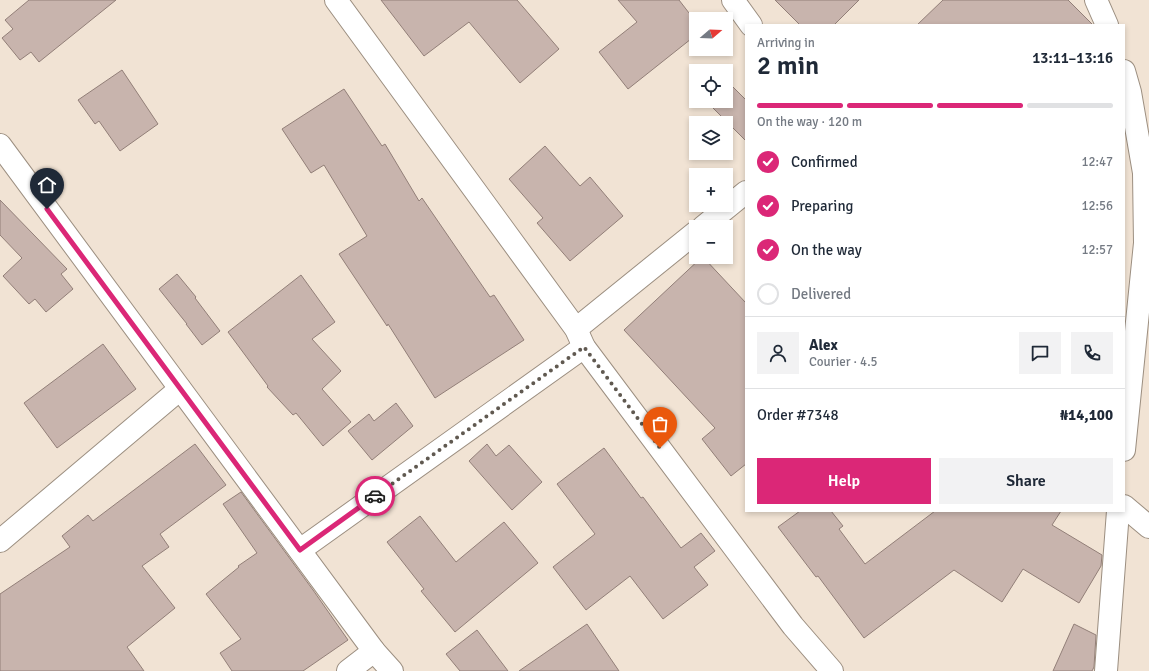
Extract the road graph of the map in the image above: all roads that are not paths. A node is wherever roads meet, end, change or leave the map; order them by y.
1 (336, 0) edge
2 (733, 0) edge
3 (1096, 0) edge
4 (750, 24) edge
5 (1107, 24) edge
6 (1125, 74) edge
7 (0, 145) edge
8 (745, 193) edge
9 (712, 220) edge
10 (689, 238) edge
11 (1147, 243) edge
12 (580, 338) junction
13 (180, 389) junction
14 (1125, 441) edge
15 (1125, 507) edge
16 (1118, 512) edge
17 (1149, 527) edge
18 (0, 541) edge
19 (300, 550) junction
20 (374, 651) junction
21 (348, 671) edge
22 (392, 671) edge
23 (832, 671) edge
24 (1106, 671) edge

1 - 12 street
2 - 4 street
3 - 5 street
6 - 11 street
7 - 13 street
8 - 9 street
10 - 12 street
11 - 14 street
12 - 19 street
12 - 23 street
13 - 18 street
13 - 19 street
15 - 17 street
16 - 24 street
19 - 20 street
20 - 21 street
20 - 22 street

